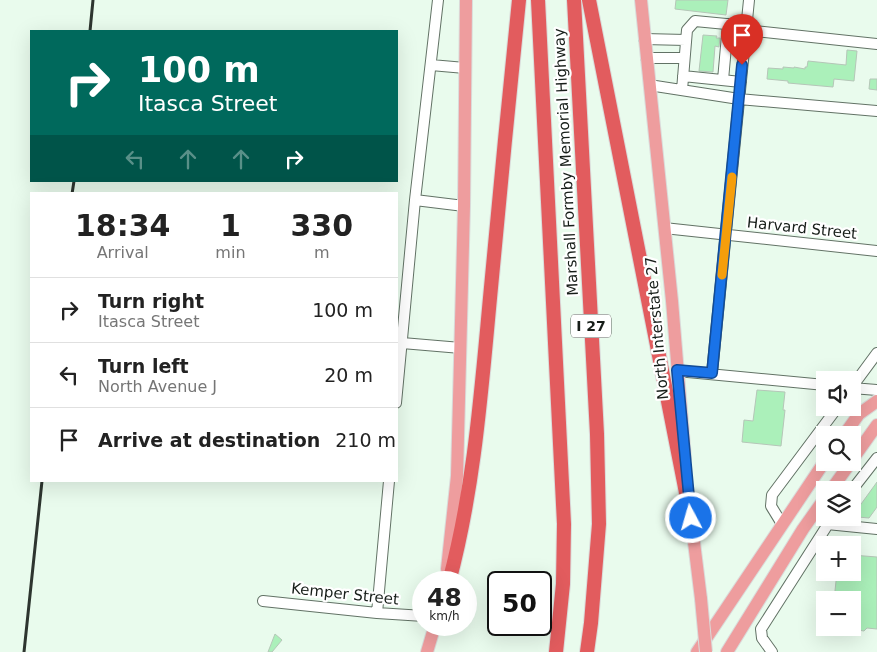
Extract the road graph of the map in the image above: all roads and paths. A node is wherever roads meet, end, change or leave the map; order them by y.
1 (438, 0) edge
2 (466, 0) edge
3 (519, 0) edge
4 (538, 0) edge
5 (574, 0) edge
6 (589, 0) edge
7 (641, 0) edge
8 (749, 0) edge
9 (728, 24) junction
10 (746, 28) junction
11 (644, 39) junction
12 (686, 40) junction
13 (877, 44) edge
14 (646, 58) junction
15 (684, 58) junction
16 (430, 64) junction
17 (465, 68) junction
18 (683, 76) junction
19 (723, 80) junction
20 (741, 82) junction
21 (649, 85) junction
22 (682, 90) junction
23 (739, 99) junction
24 (877, 111) edge
25 (415, 200) junction
26 (464, 206) junction
27 (664, 228) junction
28 (726, 235) junction
29 (877, 251) edge
30 (402, 343) junction
31 (461, 348) junction
32 (877, 353) edge
33 (677, 370) junction
34 (712, 373) junction
35 (861, 375) edge
36 (398, 383) edge
37 (816, 384) edge
38 (861, 388) edge
39 (877, 390) edge
40 (877, 401) edge
41 (831, 416) edge
42 (877, 425) edge
43 (850, 426) edge
44 (861, 448) edge
45 (877, 458) edge
46 (818, 471) edge
47 (859, 481) edge
48 (389, 482) edge
49 (816, 510) edge
50 (691, 518) junction
51 (782, 524) junction
52 (827, 526) edge
53 (859, 526) edge
54 (877, 529) edge
55 (449, 571) edge
56 (452, 571) edge
57 (262, 601) dead end
58 (377, 613) junction
59 (412, 615) edge
60 (432, 636) edge
61 (426, 652) edge
62 (556, 652) edge
63 (587, 652) edge
64 (697, 652) edge
65 (706, 652) edge
66 (727, 652) edge
67 (772, 652) edge

1 - 16 street
2 - 17 main road
3 - 56 highway
4 - 62 highway, Marshall Formby Memorial Highway / I 27
5 - 63 highway, Marshall Formby Memorial Highway / I 27
6 - 50 highway
7 - 11 main road, North Interstate 27
8 - 10 street
9 - 10 street
9 - 12 street
9 - 19 street
10 - 13 street
10 - 20 street
11 - 12 street
11 - 14 main road, North Interstate 27
12 - 15 street
14 - 15 street
14 - 21 main road, North Interstate 27
15 - 18 street
16 - 17 street
16 - 25 street
17 - 26 main road
18 - 19 street
18 - 22 street
19 - 20 street
20 - 23 street
21 - 22 street
21 - 27 main road, North Interstate 27
22 - 23 street
23 - 24 street
23 - 28 street
25 - 26 street
25 - 30 street
26 - 31 main road
27 - 28 street, Harvard Street
27 - 33 main road, North Interstate 27
28 - 29 street, Harvard Street
28 - 34 street
30 - 31 street
30 - 36 street
31 - 55 main road
32 - 35 street
33 - 34 street
33 - 50 main road, North Interstate 27
34 - 37 street
38 - 39 street
40 - 43 main road
41 - 51 street
42 - 44 main road
45 - 47 street
46 - 51 main road
48 - 58 street
49 - 66 main road
50 - 65 main road, North Interstate 27, bridge
51 - 64 main road
52 - 67 street
53 - 54 street
57 - 58 street, Kemper Street
58 - 59 street, Kemper Street
60 - 61 main road

